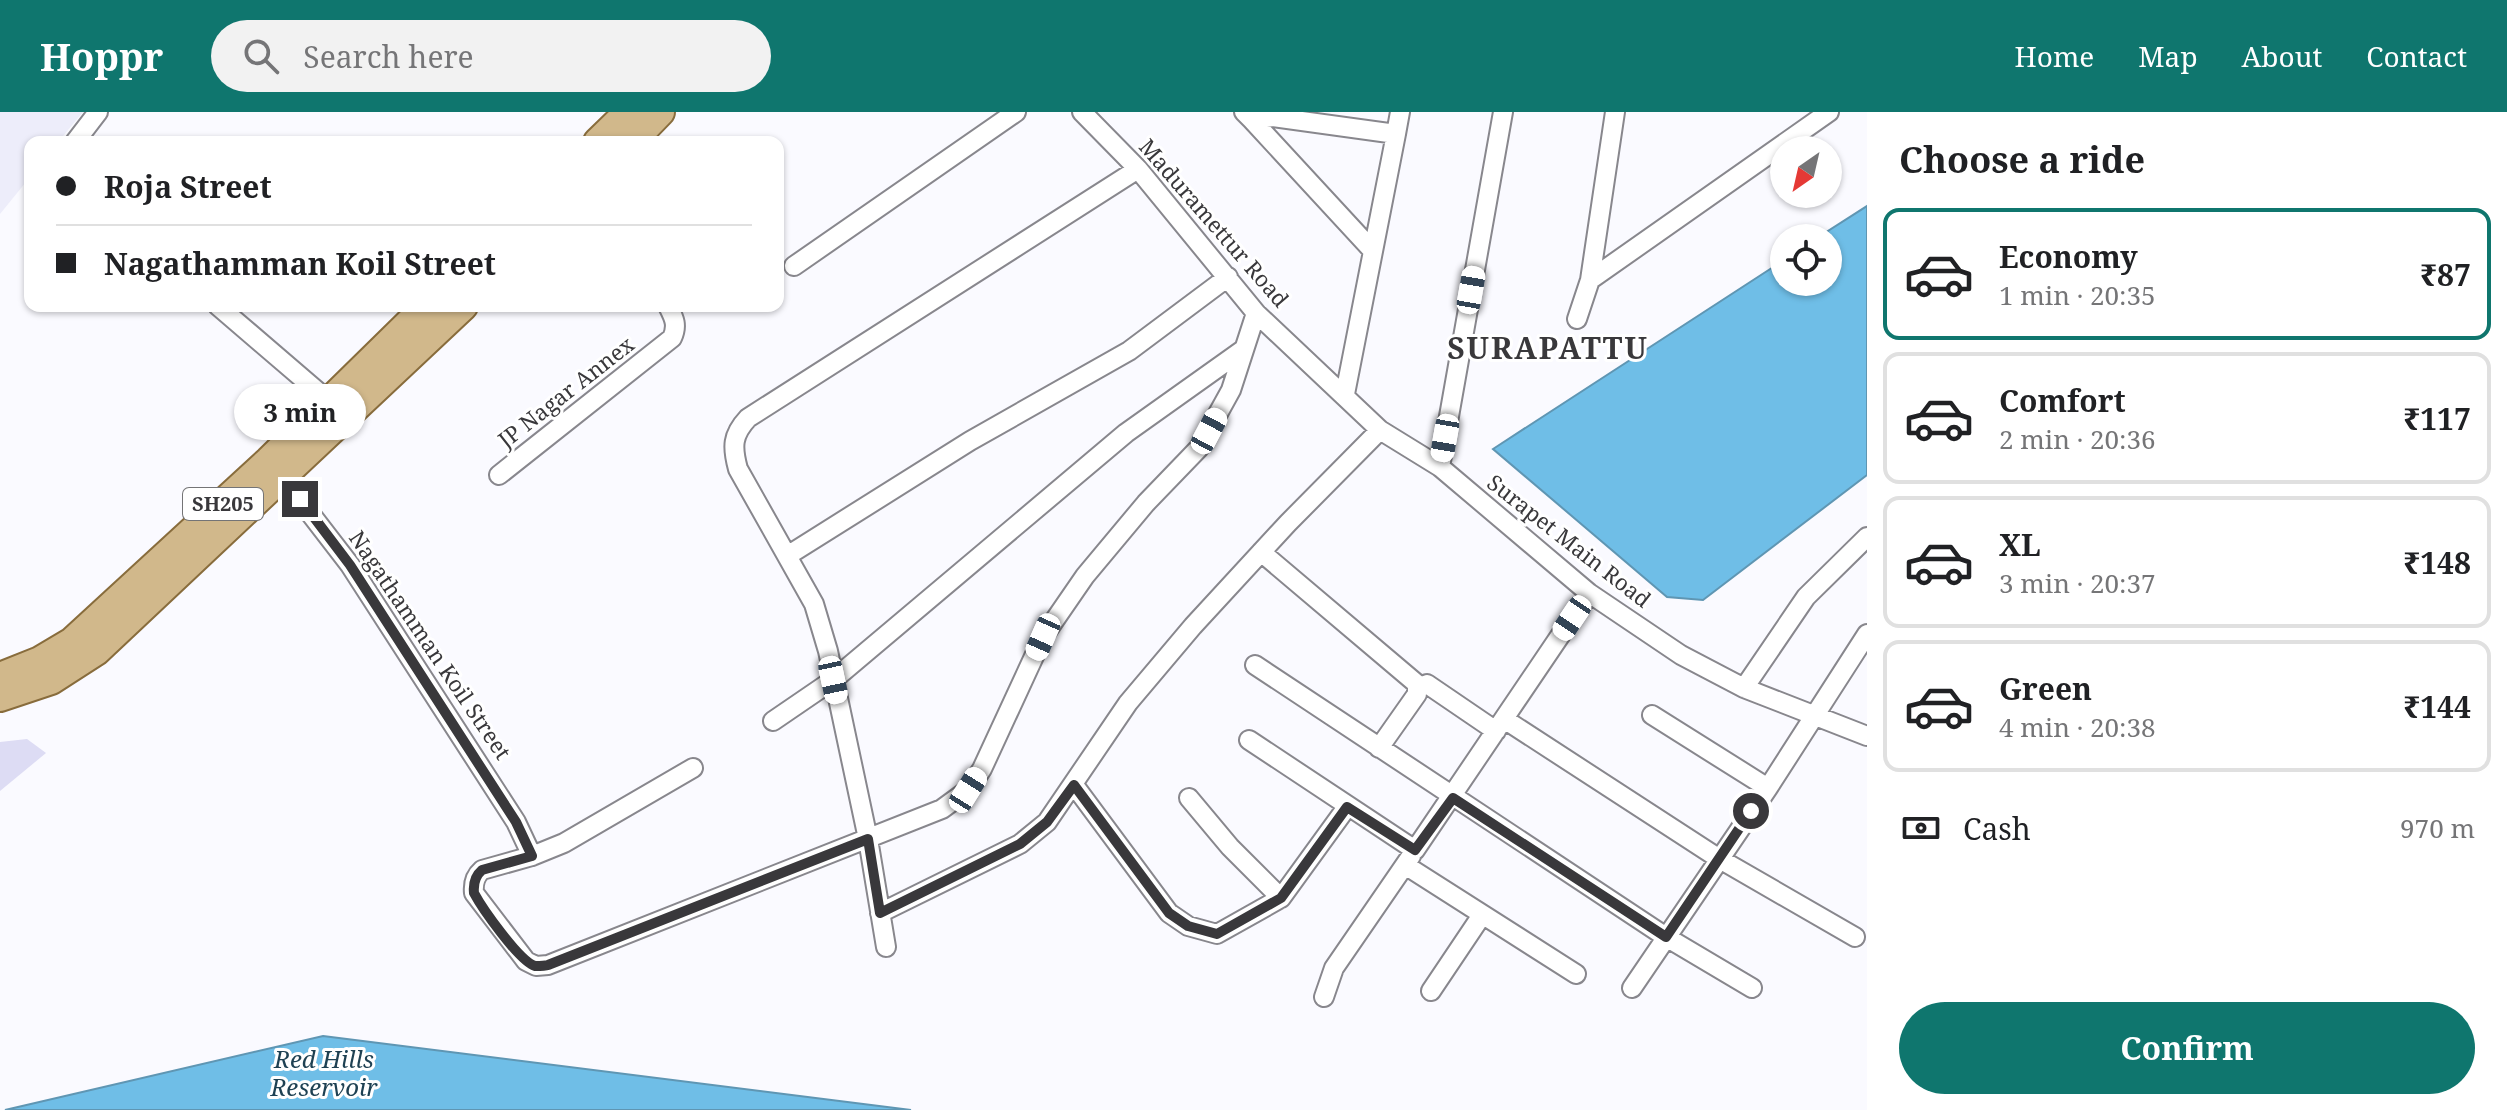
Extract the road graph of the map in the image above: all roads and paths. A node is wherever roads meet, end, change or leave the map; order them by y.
1 (98, 112) edge
2 (629, 112) edge
3 (660, 112) edge
4 (1016, 112) edge
5 (1082, 112) edge
6 (1400, 112) edge
7 (1503, 112) edge
8 (1615, 112) edge
9 (1829, 112) edge
10 (1248, 116) edge
11 (1396, 134) junction
12 (80, 136) edge
13 (604, 136) edge
14 (637, 136) edge
15 (1138, 169) junction
16 (1373, 251) junction
17 (794, 266) dead end
18 (1228, 277) junction
19 (1590, 280) junction
20 (225, 312) edge
21 (422, 312) edge
22 (456, 312) edge
23 (671, 312) edge
24 (1256, 313) junction
25 (1577, 319) dead end
26 (1244, 349) junction
27 (1345, 394) junction
28 (338, 408) junction
29 (1380, 430) junction
30 (1440, 467) junction
31 (276, 469) junction
32 (499, 475) dead end
33 (1867, 537) edge
34 (1261, 552) junction
35 (787, 556) junction
36 (1589, 593) junction
37 (1867, 634) edge
38 (1255, 665) dead end
39 (0, 677) edge
40 (833, 680) junction
41 (1427, 684) dead end
42 (1744, 688) junction
43 (0, 697) edge
44 (1652, 715) dead end
45 (1815, 715) junction
46 (773, 721) dead end
47 (1500, 725) junction
48 (1867, 735) edge
49 (1249, 740) dead end
50 (1379, 748) junction
51 (693, 768) dead end
52 (1074, 785) junction
53 (1768, 788) junction
54 (1189, 798) dead end
55 (1453, 798) junction
56 (1347, 807) junction
57 (868, 839) junction
58 (532, 856) junction
59 (1410, 858) junction
60 (1718, 858) junction
61 (1281, 898) junction
62 (880, 913) junction
63 (1482, 915) junction
64 (1666, 937) junction
65 (1855, 937) dead end
66 (886, 947) dead end
67 (1576, 974) dead end
68 (1632, 988) dead end
69 (1752, 988) dead end
70 (1431, 991) dead end
71 (1324, 997) dead end

1 - 12 street
2 - 13 main road
3 - 14 main road
4 - 17 street
5 - 15 street, Maduramettur Road
6 - 11 street
7 - 30 street
8 - 19 street
9 - 19 street
10 - 11 street
10 - 16 street
11 - 16 street
15 - 18 street, Maduramettur Road
15 - 35 street
16 - 27 street
18 - 24 street, Maduramettur Road
18 - 35 street
19 - 25 street
20 - 28 street
21 - 28 main road, SH205
22 - 28 main road
23 - 32 street, JP Nagar Annex
24 - 26 street
24 - 27 street, Maduramettur Road
26 - 40 street
26 - 57 street
27 - 29 street, Maduramettur Road
28 - 31 main road, SH205
29 - 30 street, Surapet Main Road
29 - 34 street
30 - 36 street, Surapet Main Road
31 - 39 main road, SH205
31 - 43 main road
31 - 58 street, Nagathamman Koil Street
33 - 42 street
34 - 50 street
34 - 52 street
35 - 40 street
36 - 42 street, Surapet Main Road
36 - 47 street
37 - 45 street
38 - 50 street
40 - 46 street
40 - 57 street
41 - 47 street
42 - 45 street, Surapet Main Road
44 - 53 street
45 - 48 street, Surapet Main Road
45 - 53 street
47 - 55 street
47 - 60 street
49 - 56 street
50 - 55 street
51 - 58 street
52 - 61 street
52 - 62 street
53 - 60 street
54 - 61 street
55 - 59 street
55 - 64 street
56 - 59 street
56 - 61 street
57 - 58 street
57 - 62 street
59 - 63 street
59 - 71 street
60 - 64 street
60 - 65 street
62 - 66 street
63 - 67 street
63 - 70 street
64 - 68 street
64 - 69 street

